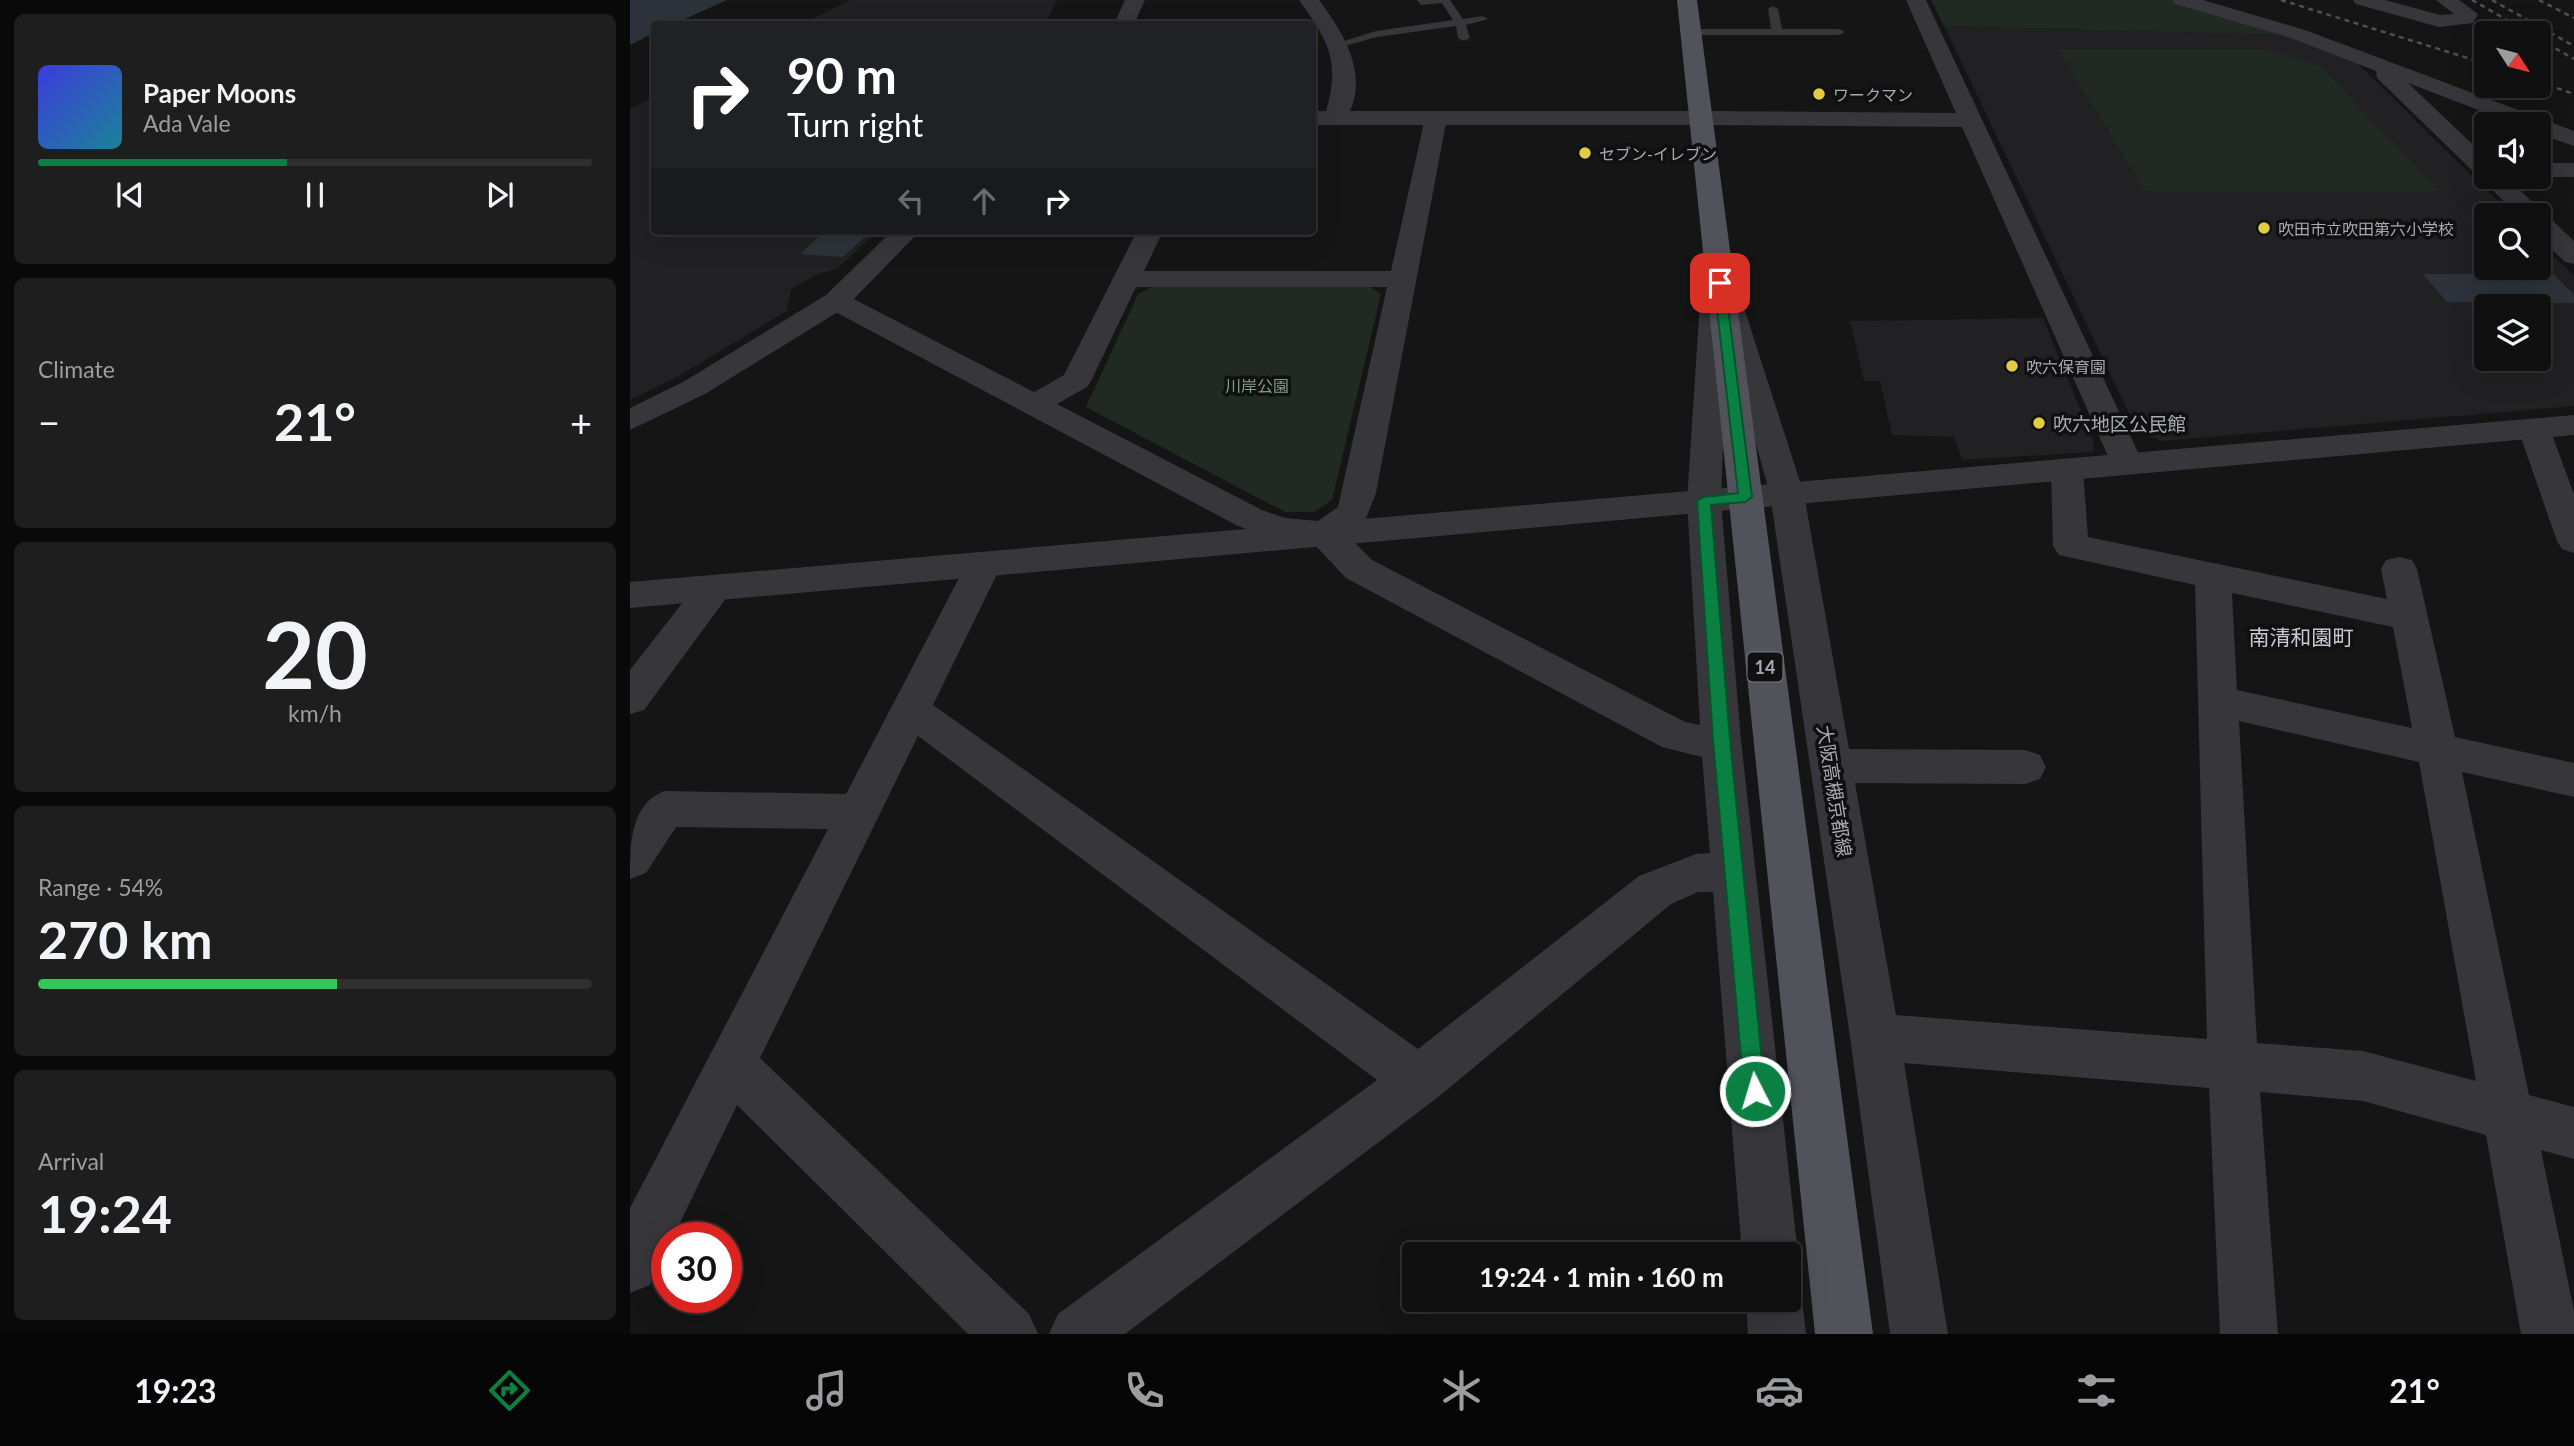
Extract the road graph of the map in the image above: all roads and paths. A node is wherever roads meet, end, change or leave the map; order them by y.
1 (1135, 0) edge
2 (1309, 0) edge
3 (1444, 0) edge
4 (1916, 0) edge
5 (2182, 0) edge
6 (2363, 0) edge
7 (2446, 0) edge
8 (1421, 2) dead end
9 (1773, 9) dead end
10 (1689, 16) edge
11 (1483, 19) dead end
12 (1125, 21) edge
13 (1460, 22) junction
14 (1777, 32) junction
15 (1839, 32) dead end
16 (1464, 38) dead end
17 (1341, 44) junction
18 (2373, 62) junction
19 (2503, 112) edge
20 (1324, 118) edge
21 (1436, 118) junction
22 (1702, 118) junction
23 (1973, 120) junction
24 (2551, 130) edge
25 (2574, 139) edge
26 (2474, 159) edge
27 (2551, 170) edge
28 (2574, 170) edge
29 (2505, 189) edge
30 (2520, 203) edge
31 (2551, 234) edge
32 (903, 235) edge
33 (1148, 235) edge
34 (1716, 256) junction
35 (2574, 256) edge
36 (1126, 279) junction
37 (1401, 279) junction
38 (836, 302) junction
39 (1035, 404) junction
40 (630, 420) edge
41 (2574, 425) edge
42 (2534, 429) junction
43 (2127, 463) junction
44 (2067, 470) junction
45 (1787, 494) junction
46 (1745, 497) junction
47 (1704, 501) junction
48 (1325, 534) junction
49 (2574, 541) edge
50 (983, 566) junction
51 (2399, 569) dead end
52 (2213, 576) junction
53 (715, 588) junction
54 (630, 595) edge
55 (2408, 617) junction
56 (630, 699) edge
57 (2221, 702) junction
58 (911, 710) junction
59 (1721, 740) junction
60 (2437, 749) junction
61 (1831, 766) junction
62 (2025, 767) dead end
63 (2574, 780) edge
64 (859, 812) junction
65 (630, 860) edge
66 (1735, 872) junction
67 (1875, 1037) junction
68 (732, 1063) junction
69 (2233, 1065) junction
70 (1419, 1080) junction
71 (2506, 1116) junction
72 (2574, 1133) edge
73 (1769, 1242) edge
74 (630, 1265) edge
75 (1775, 1312) edge
76 (1009, 1334) edge
77 (1078, 1334) edge
78 (1777, 1334) edge
79 (1844, 1334) edge
80 (1919, 1334) edge
81 (2249, 1334) edge
82 (2550, 1334) edge

1 - 12 street
2 - 17 street
3 - 8 lane
3 - 13 lane
4 - 23 street
5 - 18 street
6 - 7 street
9 - 14 lane
10 - 14 lane
10 - 22 main road, 大阪高槻京都線 / 14
11 - 13 lane
13 - 16 lane
13 - 17 lane
14 - 15 lane
17 - 20 street
18 - 19 street
18 - 26 street
20 - 21 street
21 - 22 street
21 - 37 street
22 - 23 street
22 - 34 main road, 大阪高槻京都線 / 14
23 - 43 street
24 - 25 street
27 - 28 street
29 - 30 street
31 - 35 street
32 - 38 street
33 - 36 street
34 - 45 street, 大阪高槻京都線 / 14
34 - 46 main road, 大阪高槻京都線 / 14
34 - 47 street, 大阪高槻京都線 / 14
36 - 37 street
36 - 39 street
37 - 48 street
38 - 39 street
38 - 40 street
39 - 48 street
41 - 42 street
42 - 43 street
42 - 49 street
43 - 44 street
44 - 45 street
44 - 52 street
45 - 46 street
45 - 61 street, 大阪高槻京都線 / 14
46 - 47 street
46 - 79 main road, 大阪高槻京都線 / 14
47 - 48 street
47 - 59 street, 大阪高槻京都線 / 14
48 - 50 street
48 - 59 street
50 - 53 street
50 - 58 street
51 - 55 street
52 - 55 street
52 - 57 street
53 - 54 street
53 - 56 street
55 - 60 street
57 - 60 street
57 - 69 street
58 - 64 street
58 - 70 street
59 - 66 street, 大阪高槻京都線 / 14
60 - 63 street
60 - 71 street
61 - 62 street
61 - 67 street, 大阪高槻京都線 / 14
64 - 65 street
64 - 68 street
66 - 70 street
66 - 73 street, 大阪高槻京都線 / 14
67 - 69 street
67 - 80 street, 大阪高槻京都線 / 14
68 - 74 street
68 - 76 street
69 - 71 street
69 - 81 street
70 - 77 street
71 - 72 street
71 - 82 street
75 - 78 street

